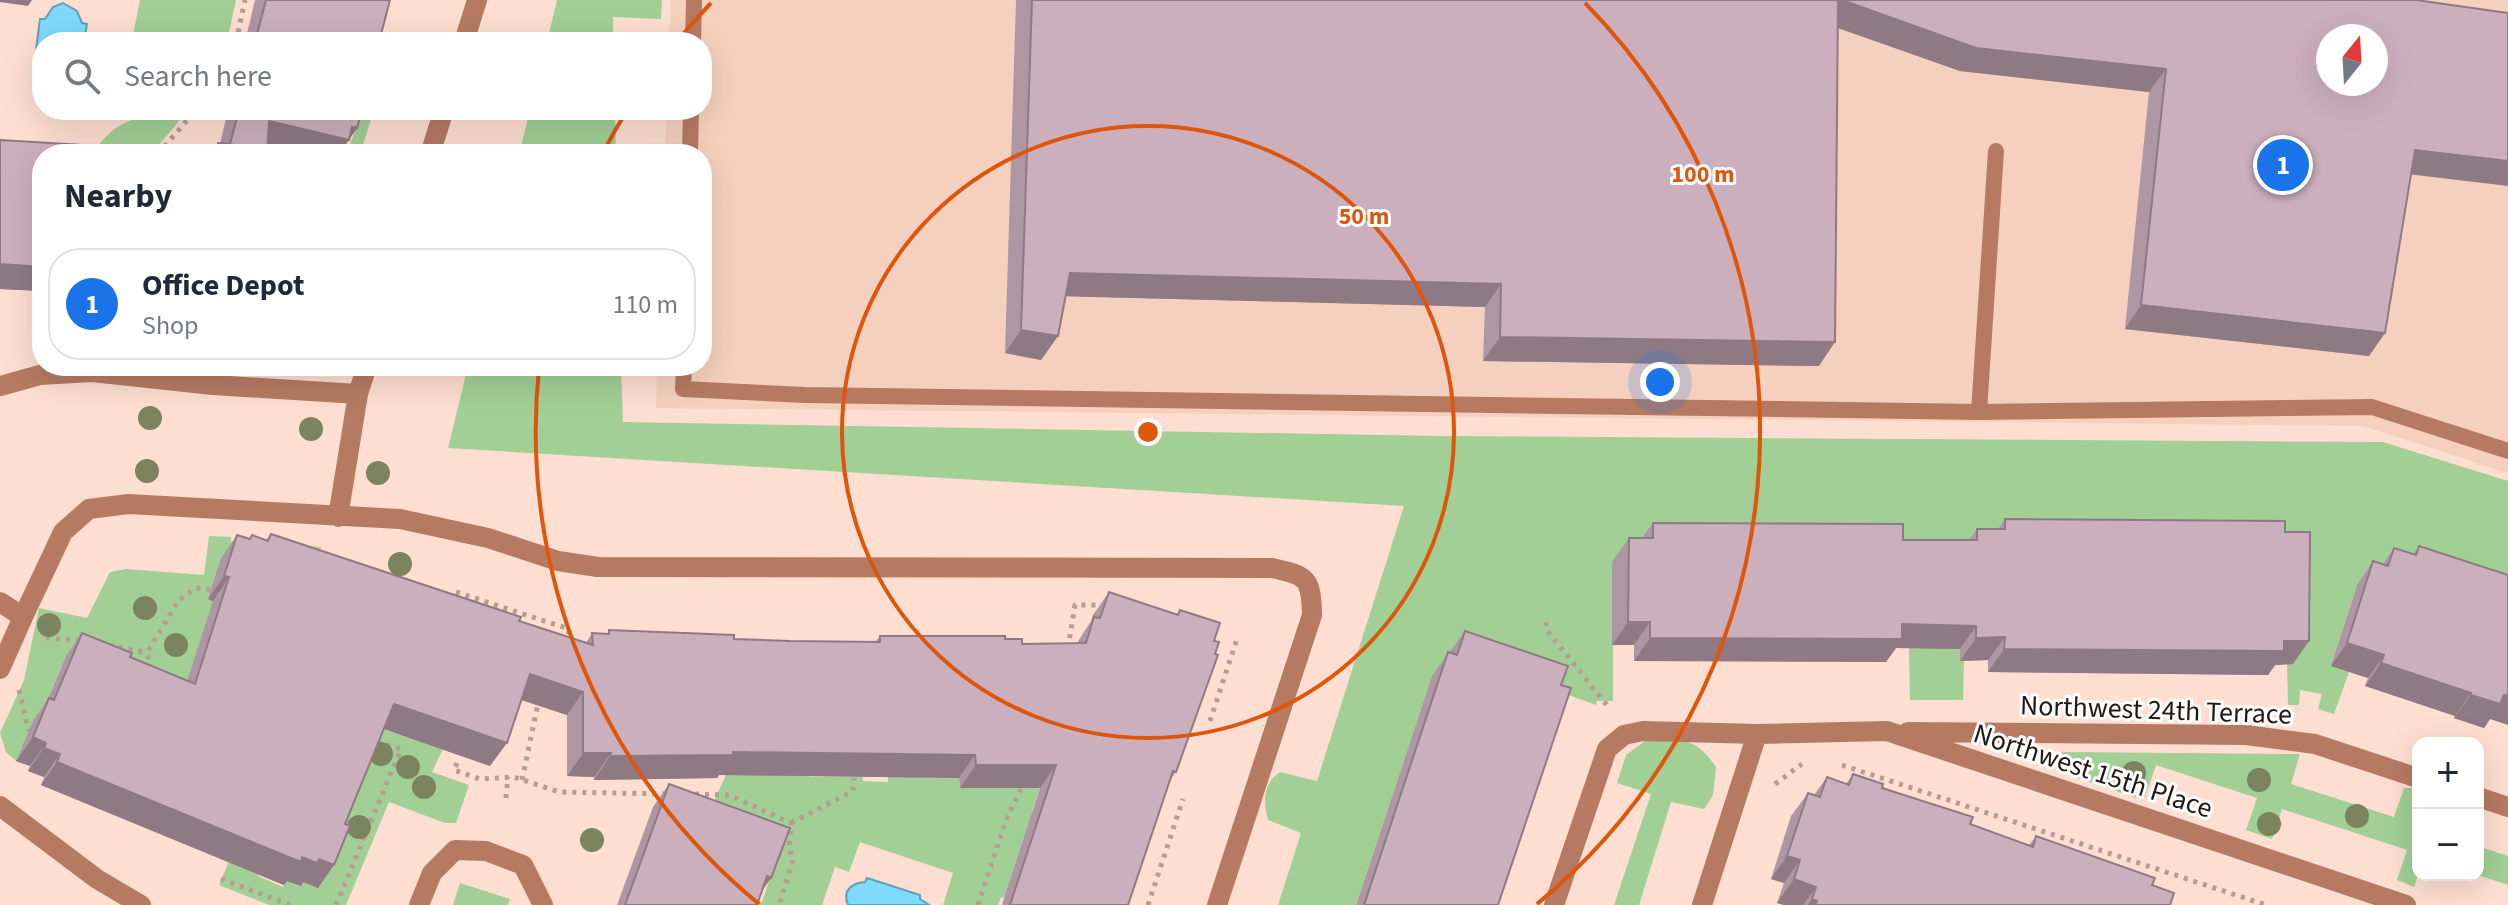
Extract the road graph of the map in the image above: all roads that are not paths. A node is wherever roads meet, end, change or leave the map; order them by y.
1 (477, 0) edge
2 (694, 0) edge
3 (467, 32) edge
4 (693, 32) edge
5 (441, 120) edge
6 (691, 120) edge
7 (433, 144) edge
8 (690, 144) edge
9 (1996, 151) dead end
10 (36, 376) edge
11 (129, 376) edge
12 (364, 376) edge
13 (684, 376) edge
14 (0, 386) edge
15 (358, 394) junction
16 (1979, 412) junction
17 (2508, 451) edge
18 (338, 517) junction
19 (0, 602) edge
20 (23, 617) junction
21 (0, 669) edge
22 (1887, 731) junction
23 (1757, 734) junction
24 (2412, 776) edge
25 (2484, 799) edge
26 (0, 806) edge
27 (2508, 807) edge
28 (141, 905) edge
29 (419, 905) edge
30 (543, 905) edge
31 (1217, 905) edge
32 (1554, 905) edge
33 (1702, 905) edge
34 (2406, 905) edge

1 - 3 street
2 - 4 lane
5 - 7 street
6 - 8 lane
9 - 16 lane
10 - 14 street
11 - 15 street
12 - 15 street
13 - 16 lane
15 - 18 street
16 - 17 lane
18 - 20 street
18 - 31 street
19 - 20 street
20 - 21 street
22 - 23 street, Northwest 15th Place
22 - 24 street, Northwest 24th Terrace
22 - 34 street, Northwest 15th Place
23 - 32 street, Northwest 15th Place
23 - 33 street
25 - 27 street
26 - 28 street
29 - 30 street

